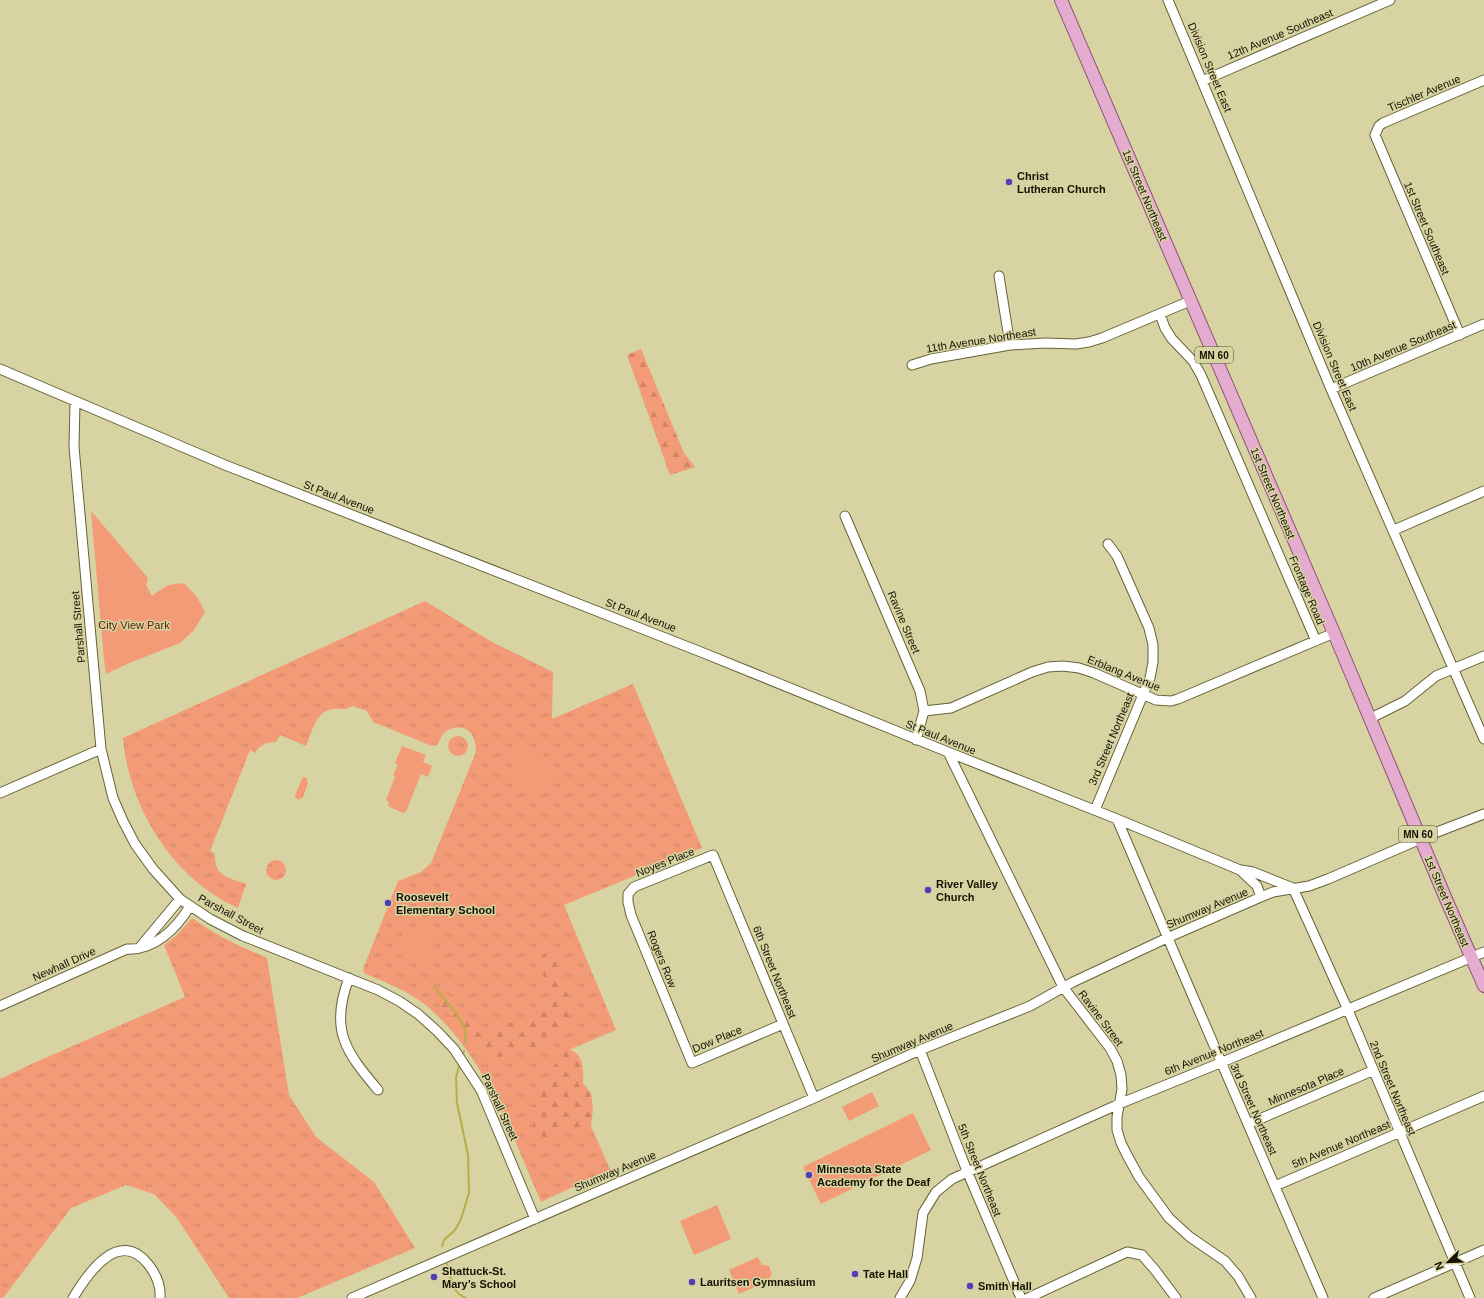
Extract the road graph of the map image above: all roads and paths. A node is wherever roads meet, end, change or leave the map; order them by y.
1 (1061, 0) edge
2 (1168, 0) edge
3 (1390, 0) edge
4 (1484, 80) edge
5 (1202, 81) junction
6 (1376, 130) joint
7 (999, 276) dead end
8 (1190, 301) junction
9 (1160, 314) junction
10 (1484, 324) edge
11 (1460, 335) junction
12 (1010, 346) junction
13 (912, 365) dead end
14 (0, 369) edge
15 (1331, 389) junction
16 (75, 402) junction
17 (1484, 491) edge
18 (845, 516) dead end
19 (1394, 530) junction
20 (1108, 544) dead end
21 (1334, 633) junction
22 (1316, 641) junction
23 (1484, 656) edge
24 (1454, 668) junction
25 (1143, 694) junction
26 (924, 711) junction
27 (1369, 719) junction
28 (916, 740) junction
29 (1484, 740) edge
30 (101, 749) junction
31 (948, 752) junction
32 (0, 793) edge
33 (1095, 810) junction
34 (1484, 814) edge
35 (1117, 819) junction
36 (1420, 839) junction
37 (713, 855) joint
38 (1240, 870) junction
39 (1293, 888) junction
40 (628, 894) joint
41 (1262, 897) junction
42 (180, 899) junction
43 (190, 906) junction
44 (1167, 938) junction
45 (138, 950) junction
46 (1484, 952) edge
47 (1471, 957) junction
48 (349, 978) junction
49 (1484, 986) edge
50 (1063, 987) junction
51 (0, 1006) edge
52 (1348, 1010) junction
53 (783, 1024) junction
54 (679, 1032) joint
55 (920, 1050) junction
56 (1220, 1063) junction
57 (1372, 1071) junction
58 (378, 1090) dead end
59 (1484, 1096) edge
60 (814, 1098) junction
61 (1119, 1104) junction
62 (1248, 1124) junction
63 (1399, 1132) junction
64 (967, 1171) junction
65 (1275, 1186) junction
66 (535, 1218) junction
67 (1484, 1250) edge
68 (1456, 1263) junction
69 (73, 1298) edge
70 (160, 1298) edge
71 (352, 1298) edge
72 (900, 1298) edge
73 (1021, 1298) edge
74 (1028, 1298) edge
75 (1176, 1298) edge
76 (1251, 1298) edge
77 (1323, 1298) edge
78 (1374, 1298) edge
79 (1470, 1298) edge

1 - 8 main road, 1st Street Northeast / MN 60
2 - 5 street, Division Street East
3 - 5 street, 12th Avenue Southeast
4 - 6 street, Tischler Avenue
5 - 15 street, Division Street East
6 - 11 street, 1st Street Southeast
7 - 12 street
8 - 9 street, 11th Avenue Northeast
8 - 21 main road, 1st Street Northeast / MN 60
9 - 12 street, 11th Avenue Northeast
9 - 22 street, Frontage Road
10 - 11 street, 10th Avenue Southeast
11 - 15 street, 10th Avenue Southeast
12 - 13 street, 11th Avenue Northeast
14 - 16 street, St Paul Avenue
15 - 19 street, Division Street East
16 - 28 street, St Paul Avenue
16 - 30 street, Parshall Street
17 - 19 street
18 - 26 street, Ravine Street
19 - 24 street, Division Street East
20 - 25 street, 3rd Street Northeast
21 - 22 street, Erblang Avenue
21 - 27 main road, 1st Street Northeast / MN 60
22 - 25 street, Erblang Avenue
23 - 24 street
24 - 27 street
24 - 29 street, Division Street East
25 - 26 street, Erblang Avenue
25 - 33 street, 3rd Street Northeast
26 - 28 street, Ravine Street
27 - 36 main road, 1st Street Northeast / MN 60
28 - 31 street, St Paul Avenue
30 - 32 street
30 - 42 street, Parshall Street
31 - 33 street, St Paul Avenue
31 - 50 street, Ravine Street
33 - 35 street, St Paul Avenue
34 - 36 street, Shumway Avenue
35 - 38 street, St Paul Avenue
35 - 44 street, 3rd Street Northeast
36 - 39 street, Shumway Avenue
36 - 47 main road, 1st Street Northeast / MN 60
37 - 40 street, Noyes Place
37 - 53 street, 6th Street Northeast
38 - 39 street
38 - 41 street, St Paul Avenue
39 - 41 street, Shumway Avenue
39 - 52 street, 2nd Street Northeast
40 - 54 street, Rogers Row
41 - 44 street, Shumway Avenue
42 - 43 street, Parshall Street
42 - 45 street
43 - 45 street, Newhall Drive
43 - 48 street, Parshall Street
44 - 50 street, Shumway Avenue
44 - 56 street, 3rd Street Northeast
45 - 51 street, Newhall Drive
46 - 47 street, 6th Avenue Northeast
47 - 49 main road, 1st Street Northeast / MN 60
47 - 52 street, 6th Avenue Northeast
48 - 58 street
48 - 66 street, Parshall Street
50 - 55 street, Shumway Avenue
50 - 61 street, Ravine Street
52 - 56 street, 6th Avenue Northeast
52 - 57 street, 2nd Street Northeast
53 - 54 street, Dow Place
53 - 60 street, 6th Street Northeast
55 - 60 street, Shumway Avenue
55 - 64 street, 5th Street Northeast
56 - 61 street, 6th Avenue Northeast
56 - 62 street, 3rd Street Northeast
57 - 62 street, Minnesota Place
57 - 63 street, 2nd Street Northeast
59 - 63 street, 5th Avenue Northeast
60 - 66 street, Shumway Avenue
61 - 64 street, 6th Avenue Northeast
61 - 76 street, Ravine Street
62 - 65 street, 3rd Street Northeast
63 - 65 street, 5th Avenue Northeast
63 - 68 street, 2nd Street Northeast
64 - 72 street, 6th Avenue Northeast
64 - 73 street, 5th Street Northeast
65 - 77 street, 3rd Street Northeast
66 - 71 street, Shumway Avenue
67 - 68 street
68 - 78 street
68 - 79 street, 2nd Street Northeast
69 - 70 street
74 - 75 street

